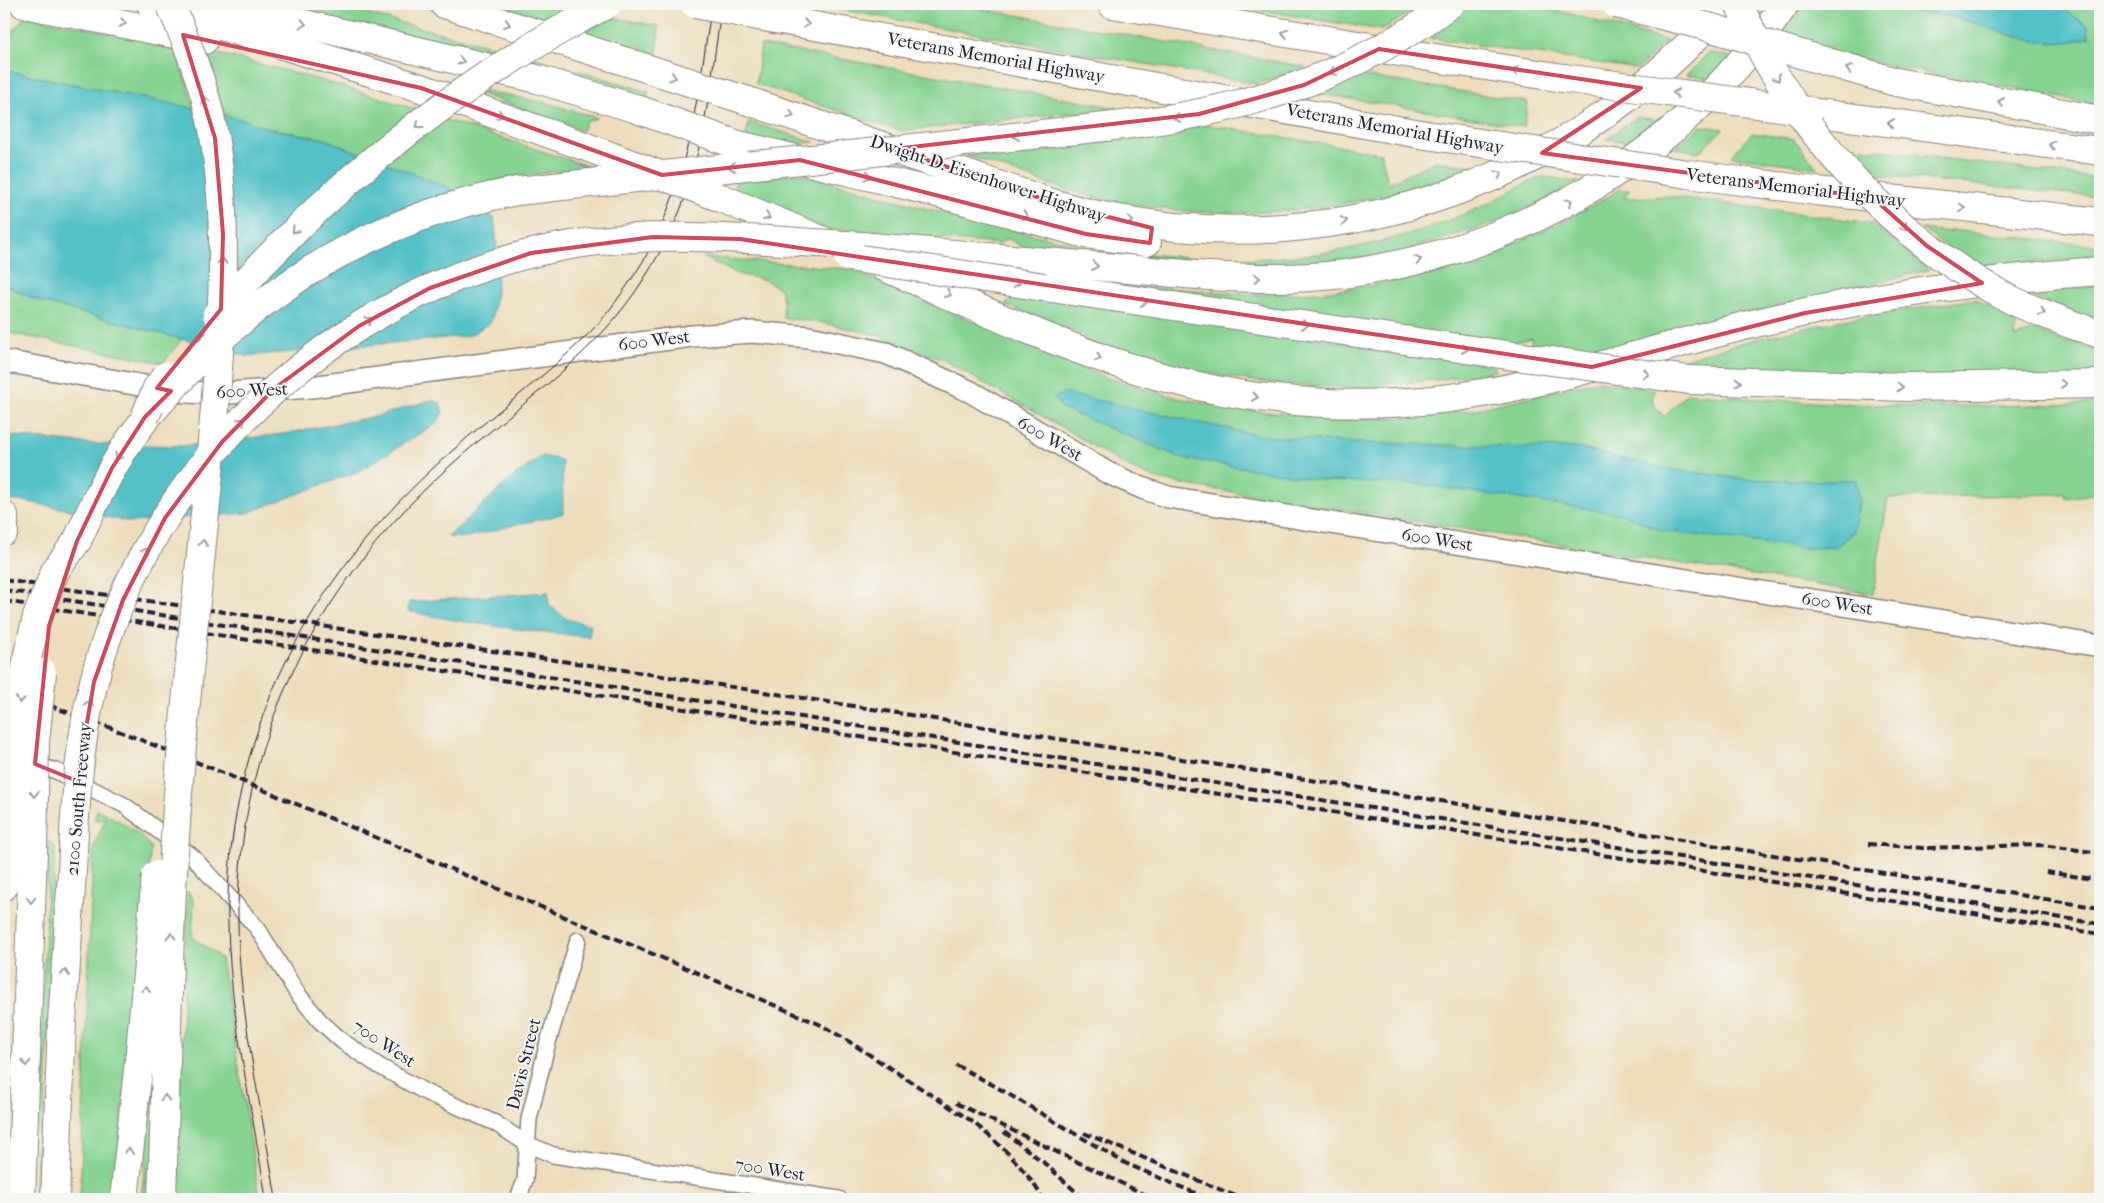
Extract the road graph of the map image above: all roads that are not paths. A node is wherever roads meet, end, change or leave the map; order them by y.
1 (24, 4) edge
2 (151, 4) edge
3 (170, 4) edge
4 (203, 4) edge
5 (444, 4) edge
6 (607, 4) edge
7 (695, 4) edge
8 (1112, 4) edge
9 (1450, 4) edge
10 (1616, 4) edge
11 (1726, 4) edge
12 (1738, 4) edge
13 (1786, 4) edge
14 (421, 88) junction
15 (2100, 120) edge
16 (2100, 151) edge
17 (2100, 222) edge
18 (1302, 227) junction
19 (2100, 271) edge
20 (1045, 274) junction
21 (2100, 334) edge
22 (4, 361) edge
23 (2100, 384) edge
24 (145, 417) junction
25 (4, 516) edge
26 (4, 531) edge
27 (198, 591) junction
28 (2100, 646) edge
29 (4, 754) edge
30 (20, 850) junction
31 (4, 886) edge
32 (578, 940) dead end
33 (62, 1022) junction
34 (527, 1144) junction
35 (21, 1199) edge
36 (55, 1199) edge
37 (69, 1199) edge
38 (124, 1199) edge
39 (162, 1199) edge
40 (518, 1199) edge
41 (839, 1199) edge

1 -> 14 highway
2 - 14 highway
27 -> 3 highway, bridge
4 -> 18 highway, bridge
5 -> 18 highway, Dwight D. Eisenhower Highway, bridge
6 -> 24 highway, bridge
7 -> 17 highway, Veterans Memorial Highway, bridge
16 -> 8 highway, bridge
9 -> 24 highway, bridge
15 -> 10 highway, bridge
18 -> 11 highway, Dwight D. Eisenhower Highway
12 -> 21 highway, bridge
20 -> 13 highway
14 -> 19 highway, bridge
20 -> 23 highway, bridge
33 -> 20 highway, 2100 South Freeway, bridge
22 - 28 street, 600 West
24 -> 30 highway, bridge
25 - 26 highway
38 -> 27 highway, bridge
39 -> 27 highway, bridge
29 - 34 street, 700 West
30 - 31 highway
30 -> 35 highway
32 - 34 street, Davis Street
33 - 36 highway, 2100 South Freeway
33 - 37 highway
34 - 40 street, Davis Street
34 - 41 street, 700 West

